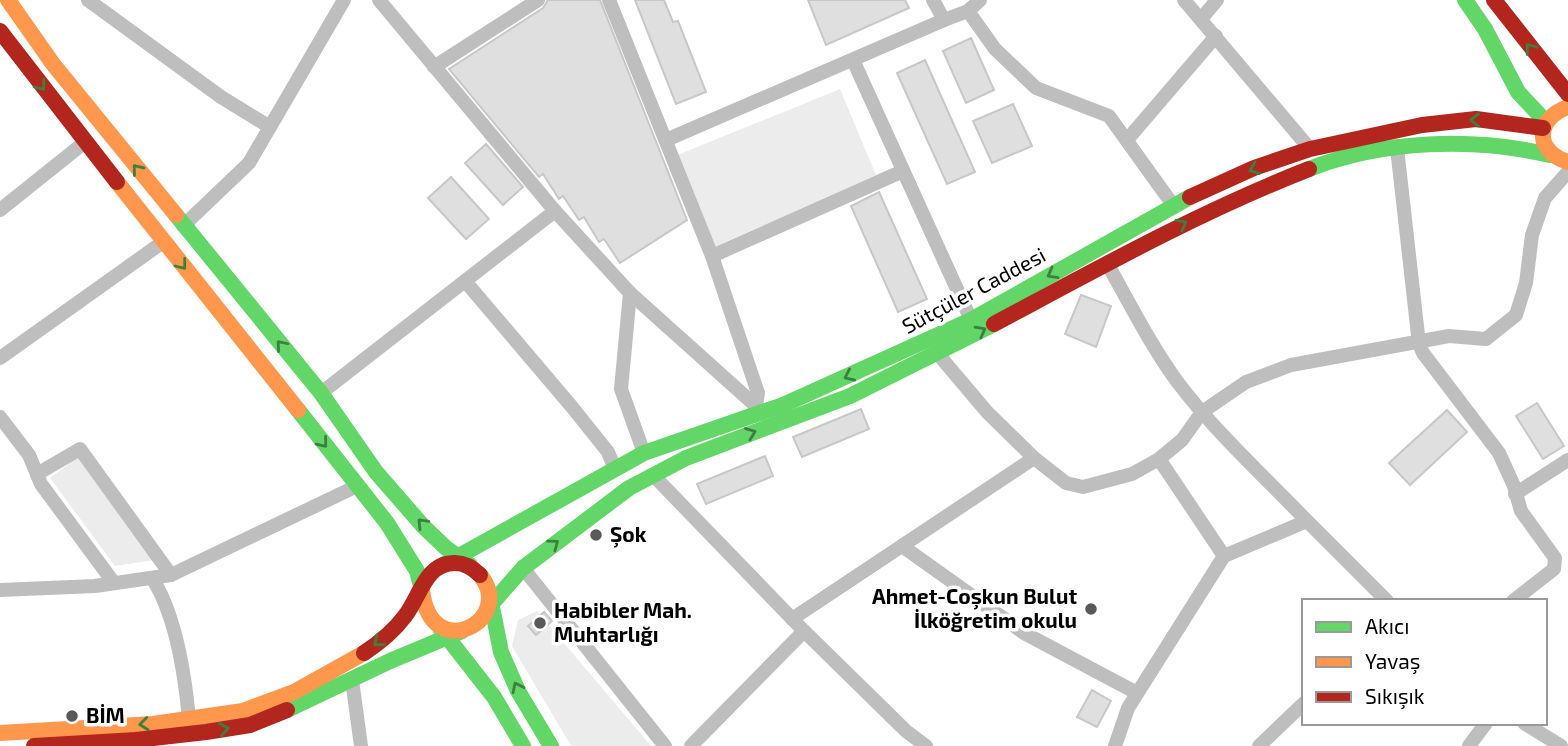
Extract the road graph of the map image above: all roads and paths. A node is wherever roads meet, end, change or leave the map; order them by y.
1 (8, 0) edge
2 (88, 0) edge
3 (344, 0) edge
4 (379, 0) edge
5 (538, 0) edge
6 (609, 0) edge
7 (933, 0) edge
8 (980, 0) edge
9 (1184, 0) edge
10 (1217, 0) edge
11 (1465, 0) edge
12 (1495, 0) edge
13 (968, 11) junction
14 (1200, 19) junction
15 (944, 20) junction
16 (0, 31) edge
17 (1216, 36) junction
18 (853, 60) junction
19 (433, 67) junction
20 (1568, 94) edge
21 (1568, 107) edge
22 (1544, 124) junction
23 (270, 127) junction
24 (1127, 140) junction
25 (666, 141) junction
26 (85, 142) junction
27 (1397, 148) junction
28 (1310, 149) junction
29 (1562, 164) edge
30 (903, 171) junction
31 (1173, 205) junction
32 (0, 209) edge
33 (555, 211) junction
34 (183, 226) junction
35 (163, 242) junction
36 (712, 256) junction
37 (1108, 265) junction
38 (465, 281) junction
39 (630, 293) junction
40 (971, 320) junction
41 (1419, 341) junction
42 (938, 354) junction
43 (0, 358) edge
44 (321, 393) junction
45 (297, 410) junction
46 (758, 410) junction
47 (1202, 412) junction
48 (0, 417) edge
49 (644, 453) junction
50 (1034, 458) junction
51 (1159, 459) junction
52 (1568, 460) edge
53 (615, 469) junction
54 (37, 474) junction
55 (653, 475) junction
56 (357, 486) junction
57 (1515, 494) junction
58 (1307, 521) junction
59 (902, 546) junction
60 (1224, 556) junction
61 (458, 557) junction
62 (442, 566) junction
63 (473, 568) junction
64 (523, 568) junction
65 (171, 575) junction
66 (152, 578) junction
67 (114, 583) junction
68 (0, 590) edge
69 (422, 590) junction
70 (1385, 599) edge
71 (1516, 599) edge
72 (489, 603) junction
73 (792, 619) junction
74 (804, 631) junction
75 (450, 632) junction
76 (352, 680) junction
77 (1137, 694) junction
78 (1302, 705) edge
79 (189, 719) junction
80 (1485, 725) edge
81 (1527, 725) edge
82 (0, 733) edge
83 (120, 743) edge
84 (695, 745) edge
85 (34, 746) edge
86 (361, 746) edge
87 (523, 746) edge
88 (551, 746) edge
89 (665, 746) edge
90 (926, 746) edge
91 (1115, 746) edge
92 (1259, 746) edge
93 (1469, 746) edge
94 (1561, 746) edge

34 -> 1 main road
2 - 23 street
3 - 23 street
4 - 19 street
5 - 19 street
6 - 25 street
7 - 15 street
8 - 13 street
9 - 14 street
10 - 14 street
11 - 22 main road
20 -> 12 main road
13 - 15 street
13 - 24 street
14 - 17 street
15 - 18 street
16 -> 26 main road
17 - 24 street
17 - 28 street
18 - 25 street
18 - 30 street
19 - 33 street
21 - 22 main road
22 -> 28 main road, Sütçüler Caddesi
22 - 29 main road
23 - 34 street
24 - 31 street
25 - 36 street
26 - 32 street
26 - 35 main road
27 - 29 main road, Sütçüler Caddesi
37 -> 27 main road, Sütçüler Caddesi
27 - 41 street
28 -> 31 main road, Sütçüler Caddesi
29 - 41 street
30 - 36 street
30 - 40 street
31 -> 40 main road, Sütçüler Caddesi
33 - 38 street
33 - 39 street
34 - 35 main road
44 -> 34 main road
35 - 43 street
35 -> 45 main road
36 - 46 street
42 -> 37 main road, Sütçüler Caddesi
37 - 47 street
38 - 44 street
38 - 53 street
39 - 46 street
39 - 49 street
40 -> 46 main road, Sütçüler Caddesi
41 - 47 street
41 - 57 street
42 - 50 street
55 -> 42 main road, Sütçüler Caddesi
44 - 45 main road
61 -> 44 main road
45 -> 56 main road
46 - 49 main road, Sütçüler Caddesi
47 - 51 street
47 - 58 street
48 - 54 street
49 - 53 main road, Sütçüler Caddesi
50 - 51 street
50 - 59 street
51 - 60 street
52 - 57 street
53 - 61 main road, Sütçüler Caddesi
54 - 65 street
54 - 67 street
64 -> 55 main road, Sütçüler Caddesi
55 - 73 street
56 - 65 street
56 - 69 main road
57 - 71 street
58 - 60 street
58 - 70 street
59 - 73 street
59 - 77 street
60 - 77 street
61 - 62 main road, Sütçüler Caddesi
61 - 63 main road
62 - 63 main road
62 - 69 main road
63 - 72 main road
64 - 72 main road, Sütçüler Caddesi
64 - 89 street
65 - 66 street
66 - 67 street
66 - 79 street
67 - 68 street
69 - 75 main road
69 -> 79 main road
72 - 75 main road
88 -> 72 main road
73 - 74 street
74 - 84 street
74 - 90 street
75 - 76 main road
75 - 87 main road
83 -> 76 main road
76 - 86 street
77 - 91 street
78 - 92 street
79 -> 82 main road
80 - 93 street
81 - 94 street
83 - 85 main road

